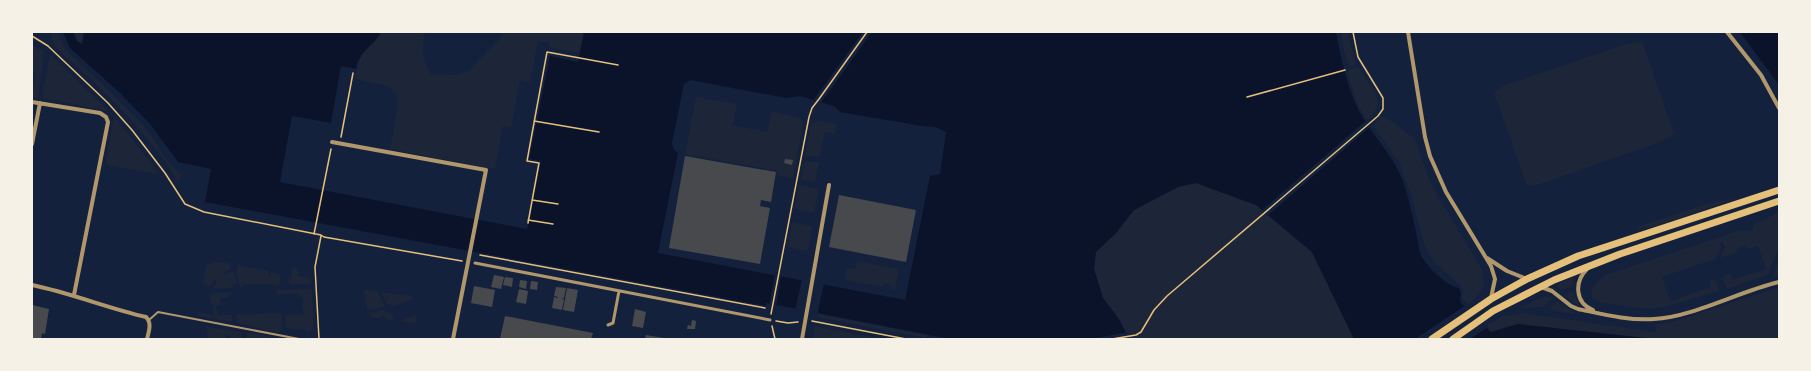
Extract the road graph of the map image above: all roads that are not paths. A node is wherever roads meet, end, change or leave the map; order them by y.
1 (1408, 32) edge
2 (1727, 32) edge
3 (32, 102) edge
4 (40, 103) junction
5 (1779, 108) edge
6 (332, 142) road end
7 (32, 144) edge
8 (829, 185) dead end
9 (1777, 191) edge
10 (1778, 201) edge
11 (1485, 256) junction
12 (475, 263) dead end
13 (1592, 265) junction
14 (1527, 279) junction
15 (1778, 281) edge
16 (32, 285) edge
17 (1541, 286) junction
18 (619, 291) junction
19 (74, 295) junction
20 (1489, 300) junction
21 (1597, 312) junction
22 (149, 320) junction
23 (770, 320) road end
24 (608, 325) dead end
25 (148, 339) edge
26 (299, 339) edge
27 (453, 339) edge
28 (802, 339) edge
29 (1432, 339) edge
30 (1453, 339) edge

1 - 11 street
2 - 5 street
3 - 4 street
4 - 7 street
4 - 19 street
6 - 27 street
8 - 28 street
9 - 14 main road
10 - 13 main road
11 - 14 street
11 - 20 street
12 - 18 street
13 - 17 main road
13 - 21 street
14 - 20 main road
15 - 21 street
16 - 19 street
17 - 21 street
17 - 30 main road
18 - 23 street
18 - 24 street
19 - 22 street
20 - 29 main road
22 - 25 street
22 - 26 lane

